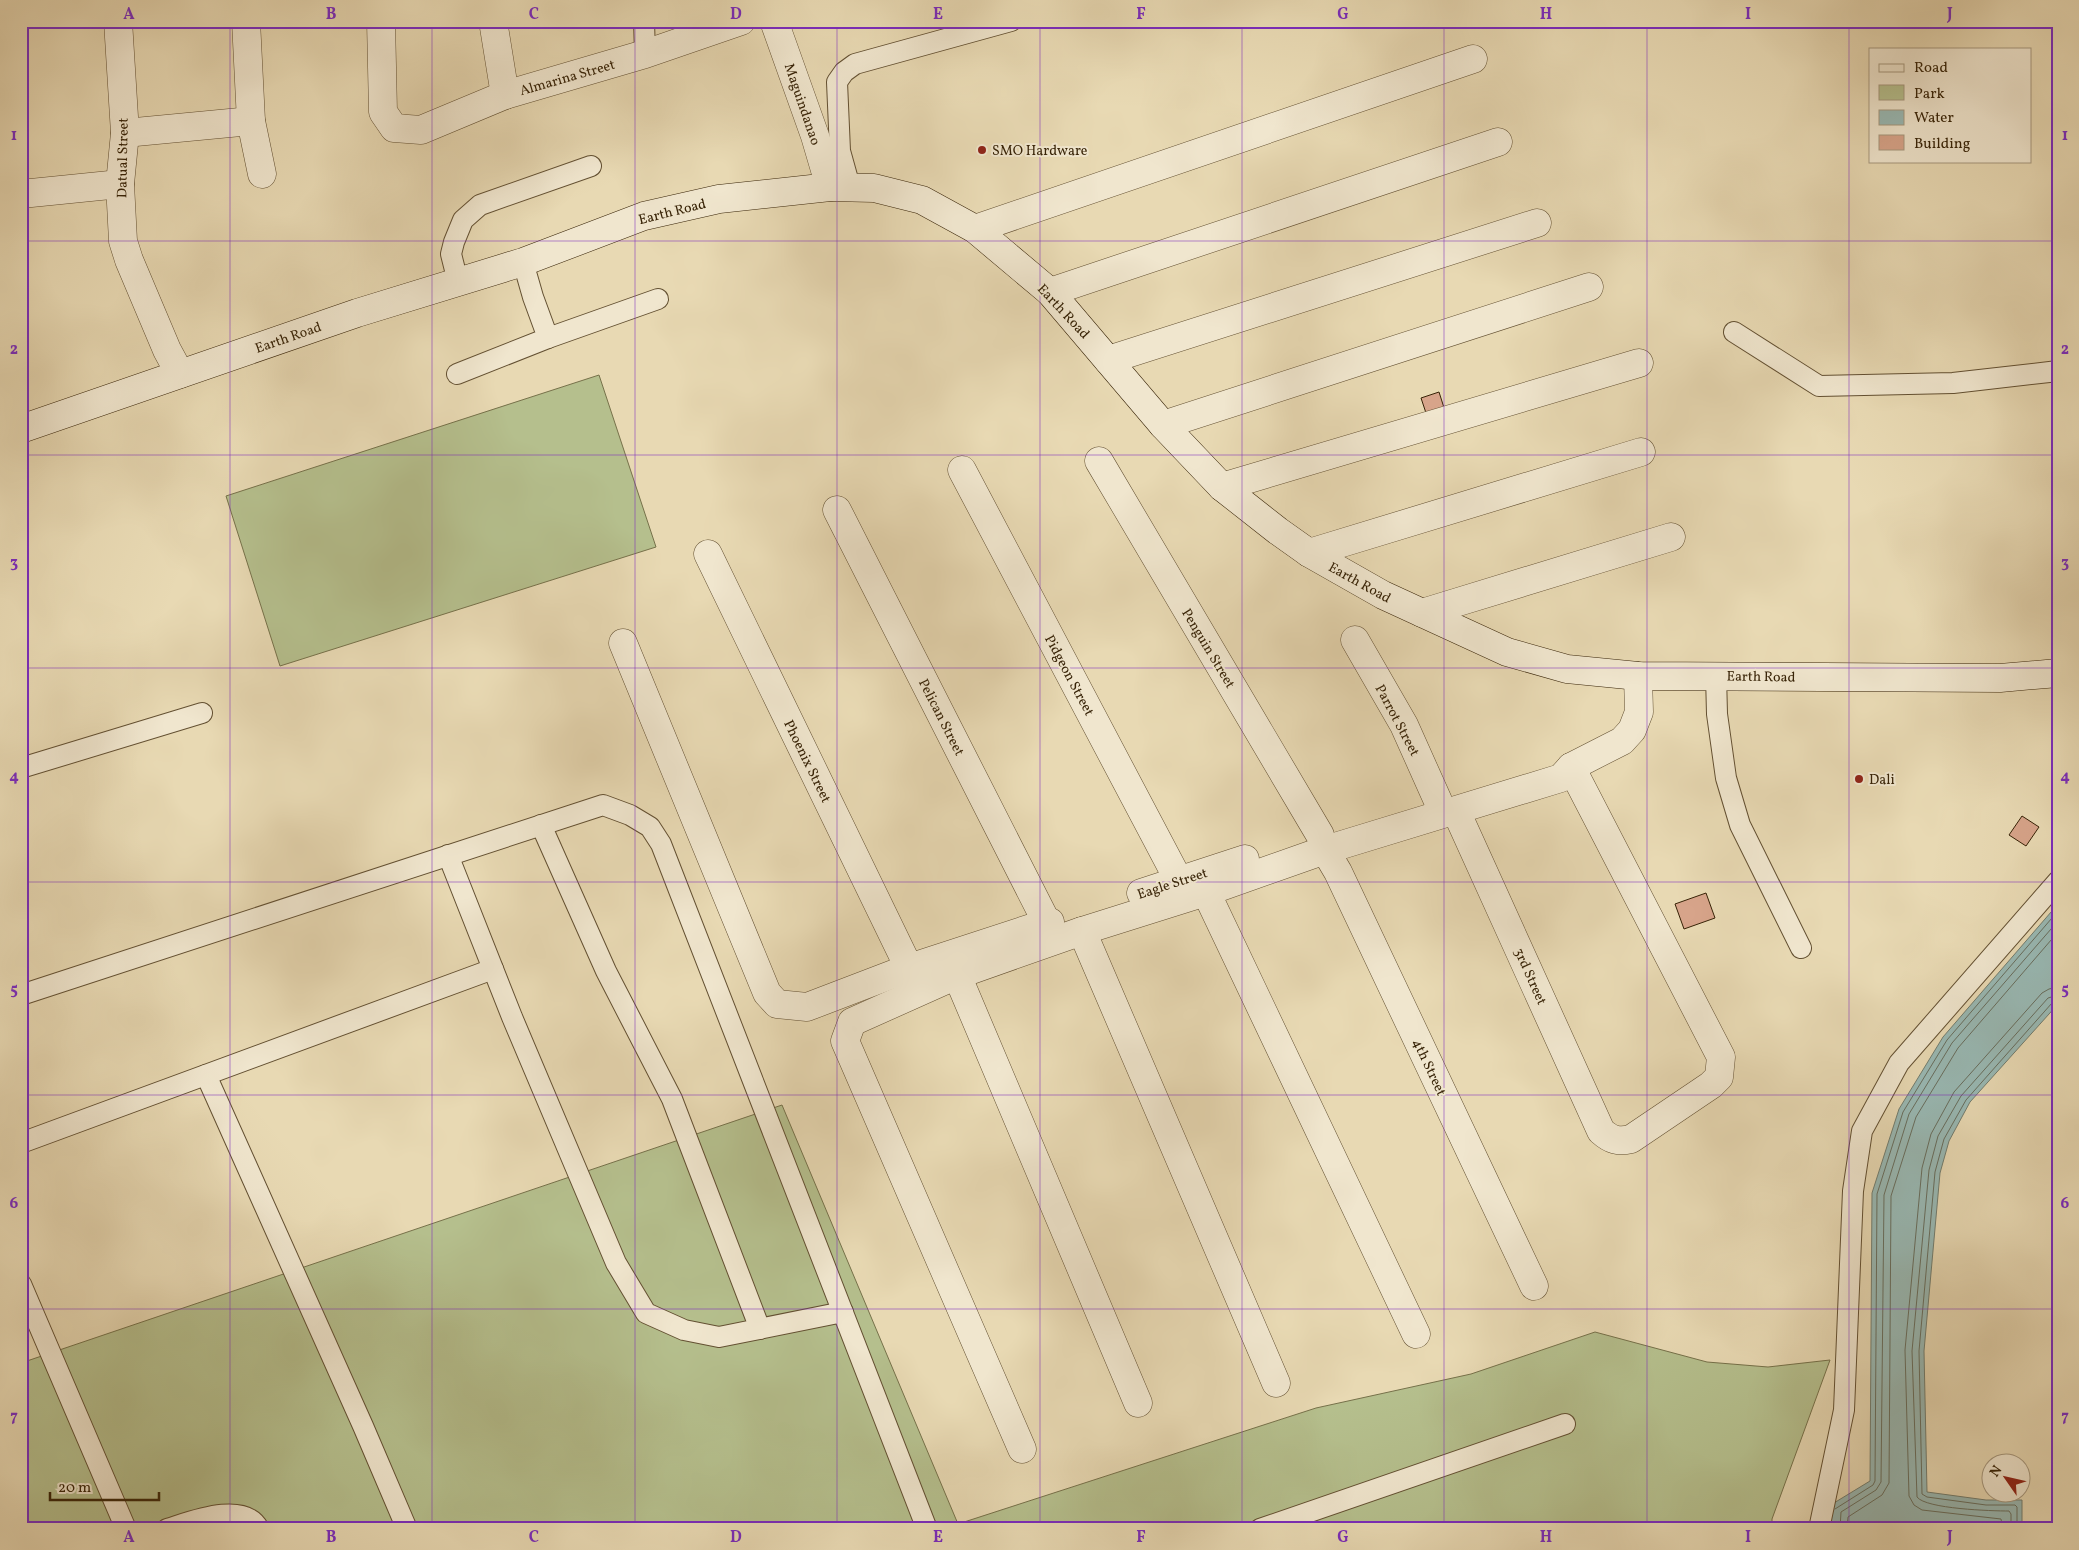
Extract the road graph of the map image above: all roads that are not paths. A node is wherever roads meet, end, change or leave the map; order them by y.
1 (118, 21) edge
2 (246, 21) edge
3 (381, 21) edge
4 (493, 21) edge
5 (644, 21) edge
6 (741, 21) edge
7 (774, 21) edge
8 (1010, 21) edge
9 (645, 54) junction
10 (1473, 59) dead end
11 (505, 95) junction
12 (251, 121) junction
13 (124, 133) junction
14 (1498, 142) dead end
15 (591, 166) dead end
16 (262, 174) dead end
17 (120, 184) junction
18 (840, 187) junction
19 (21, 194) edge
20 (1537, 223) dead end
21 (975, 229) junction
22 (523, 262) junction
23 (458, 282) junction
24 (1589, 287) dead end
25 (1050, 292) junction
26 (658, 299) dead end
27 (1734, 332) dead end
28 (548, 338) junction
29 (1108, 360) junction
30 (1639, 363) dead end
31 (2058, 371) edge
32 (180, 374) junction
33 (457, 374) dead end
34 (1163, 426) junction
35 (21, 429) edge
36 (1640, 452) dead end
37 (1099, 461) dead end
38 (962, 470) dead end
39 (1222, 487) junction
40 (837, 510) dead end
41 (1671, 537) dead end
42 (1309, 553) junction
43 (708, 554) dead end
44 (1422, 613) junction
45 (1355, 640) dead end
46 (623, 643) dead end
47 (2058, 674) edge
48 (1716, 675) junction
49 (1638, 676) junction
50 (202, 713) dead end
51 (1571, 767) junction
52 (21, 768) edge
53 (1447, 806) junction
54 (541, 825) junction
55 (1322, 843) junction
56 (448, 856) junction
57 (1179, 880) junction
58 (2058, 881) edge
59 (1206, 892) junction
60 (1047, 923) junction
61 (1082, 930) junction
62 (1801, 948) dead end
63 (909, 968) junction
64 (493, 970) junction
65 (957, 975) junction
66 (21, 994) edge
67 (206, 1075) junction
68 (21, 1143) edge
69 (21, 1284) edge
70 (1534, 1286) dead end
71 (843, 1312) junction
72 (760, 1329) junction
73 (1416, 1334) dead end
74 (1276, 1383) dead end
75 (1138, 1402) dead end
76 (1565, 1424) dead end
77 (1022, 1449) dead end
78 (126, 1529) edge
79 (167, 1529) edge
80 (259, 1529) edge
81 (406, 1529) edge
82 (927, 1529) edge
83 (1260, 1529) edge
84 (1819, 1529) edge

1 - 13 street, Datual Street
2 - 12 street
3 - 11 street, Almarina Street
4 - 11 street
5 - 9 lane
6 - 9 street, Almarina Street
7 - 18 street, Maguindanao
8 - 18 lane
9 - 11 street, Almarina Street
10 - 21 street
12 - 13 street
12 - 16 street
13 - 17 street, Datual Street
14 - 25 street
15 - 23 lane
17 - 19 street
17 - 32 street, Datual Street
18 - 21 street, Earth Road
18 - 22 street, Earth Road
20 - 29 street
21 - 25 street, Earth Road
22 - 23 street, Earth Road
22 - 28 lane
23 - 32 street, Earth Road
24 - 34 street
25 - 29 street, Earth Road
26 - 28 lane
27 - 31 lane
28 - 33 lane
29 - 34 street, Earth Road
30 - 39 street
32 - 35 street, Earth Road
34 - 39 street, Earth Road
36 - 42 street
37 - 55 street, Penguin Street
38 - 57 street, Pidgeon Street
39 - 42 street, Earth Road
40 - 60 street, Pelican Street
41 - 44 street
42 - 44 street, Earth Road
43 - 63 street, Phoenix Street
44 - 49 street, Earth Road
45 - 53 street, Parrot Street
46 - 63 street, Eagle Street
47 - 48 street, Earth Road
48 - 49 street, Earth Road
48 - 62 lane
49 - 51 street, Eagle Street
50 - 52 lane
51 - 53 street, Eagle Street
51 - 53 street, 3rd Street
53 - 55 street, Eagle Street
54 - 56 lane
54 - 71 lane
54 - 72 lane
55 - 57 street, Eagle Street
55 - 59 street, Eagle Street
55 - 70 street, 4th Street
56 - 64 lane
56 - 66 lane
57 - 60 street, Eagle Street
58 - 84 lane
59 - 61 street, Eagle Street
59 - 73 street
60 - 63 street, Eagle Street
61 - 65 street, Eagle Street
61 - 74 street
64 - 67 lane
64 - 72 lane
65 - 75 street
65 - 77 street, Eagle Street
67 - 68 lane
67 - 81 lane
69 - 78 lane
71 - 72 lane
71 - 82 lane
76 - 83 lane
79 - 80 lane

